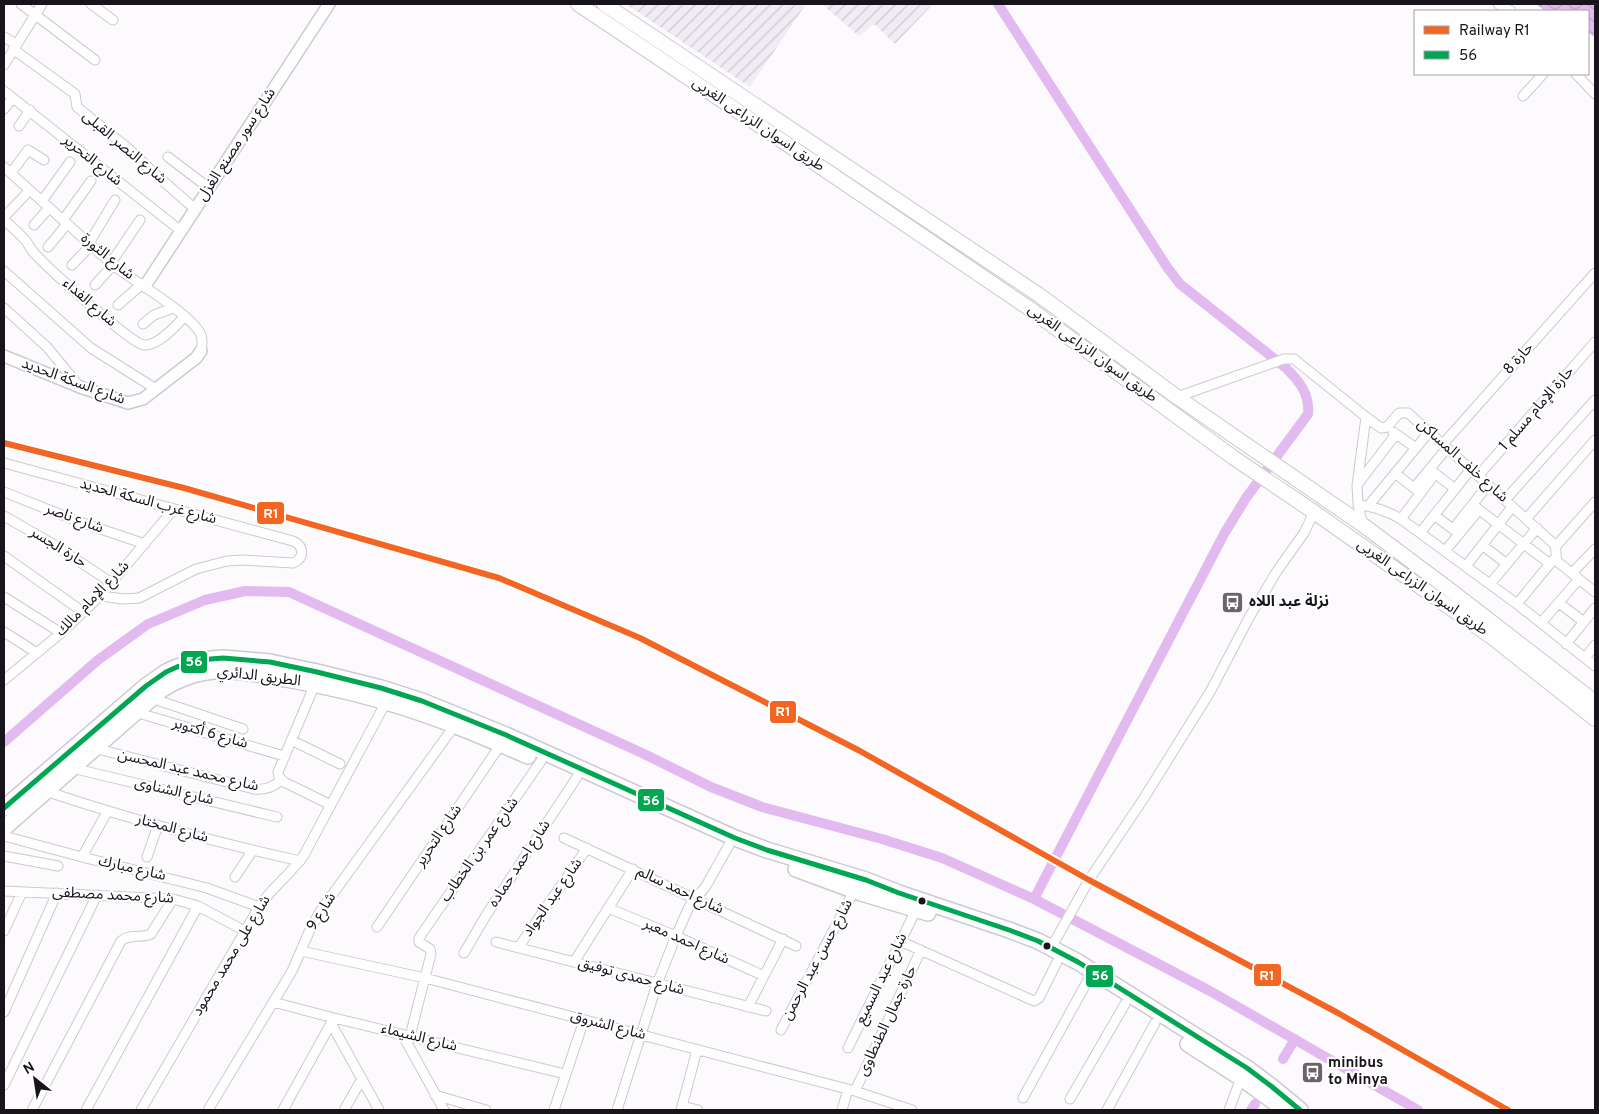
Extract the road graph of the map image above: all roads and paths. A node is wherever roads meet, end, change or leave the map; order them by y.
1 (21, 4) edge
2 (42, 4) edge
3 (91, 4) edge
4 (327, 4) edge
5 (580, 4) edge
6 (604, 4) edge
7 (1498, 4) edge
8 (1509, 10) edge
9 (35, 14) junction
10 (113, 20) dead end
11 (4, 37) edge
12 (15, 47) junction
13 (95, 60) dead end
14 (4, 65) edge
15 (1542, 75) edge
16 (1577, 75) edge
17 (4, 91) edge
18 (1595, 94) edge
19 (1523, 96) dead end
20 (13, 98) junction
21 (4, 110) edge
22 (30, 110) junction
23 (19, 126) dead end
24 (168, 157) dead end
25 (44, 160) dead end
26 (70, 162) dead end
27 (7, 170) edge
28 (91, 181) dead end
29 (209, 188) junction
30 (29, 191) junction
31 (116, 200) dead end
32 (42, 201) junction
33 (49, 208) junction
34 (195, 209) junction
35 (140, 220) dead end
36 (65, 222) junction
37 (5, 223) edge
38 (34, 225) dead end
39 (180, 231) junction
40 (90, 244) junction
41 (48, 247) dead end
42 (112, 264) junction
43 (72, 265) dead end
44 (4, 271) edge
45 (1595, 274) edge
46 (95, 285) dead end
47 (143, 285) junction
48 (1039, 294) junction
49 (118, 306) dead end
50 (4, 308) edge
51 (173, 308) junction
52 (1030, 308) junction
53 (184, 317) junction
54 (143, 324) dead end
55 (1595, 342) edge
56 (201, 351) joint
57 (4, 356) edge
58 (80, 387) junction
59 (156, 389) junction
60 (1177, 396) junction
61 (1595, 400) edge
62 (1366, 417) junction
63 (1387, 428) junction
64 (1429, 432) junction
65 (1396, 434) junction
66 (1595, 440) edge
67 (1445, 446) junction
68 (1416, 448) junction
69 (4, 463) edge
70 (1471, 469) junction
71 (1432, 472) junction
72 (1395, 473) junction
73 (1478, 476) junction
74 (1357, 485) junction
75 (1488, 485) junction
76 (1455, 489) junction
77 (1418, 491) junction
78 (4, 492) edge
79 (1505, 500) junction
80 (1595, 502) edge
81 (1358, 505) junction
82 (1369, 506) junction
83 (1476, 507) junction
84 (1512, 507) junction
85 (173, 510) junction
86 (1314, 512) junction
87 (1434, 514) junction
88 (4, 516) edge
89 (1401, 519) junction
90 (1526, 519) junction
91 (1498, 524) junction
92 (1363, 525) junction
93 (1536, 528) junction
94 (1456, 531) junction
95 (1420, 533) junction
96 (145, 544) junction
97 (1524, 544) junction
98 (1482, 545) junction
99 (1556, 546) junction
100 (1595, 549) edge
101 (1445, 551) junction
102 (4, 556) edge
103 (1553, 560) junction
104 (1507, 564) junction
105 (1466, 566) junction
106 (1576, 576) junction
107 (112, 583) junction
108 (1490, 584) junction
109 (1595, 592) edge
110 (100, 596) junction
111 (4, 597) edge
112 (1559, 603) junction
113 (1517, 604) junction
114 (1595, 608) edge
115 (83, 612) junction
116 (1584, 622) junction
117 (1541, 624) junction
118 (4, 632) edge
119 (61, 633) junction
120 (1566, 644) junction
121 (1595, 645) edge
122 (37, 653) junction
123 (1585, 658) junction
124 (1595, 666) edge
125 (4, 678) edge
126 (315, 684) junction
127 (151, 698) junction
128 (386, 702) junction
129 (1595, 702) edge
130 (135, 712) junction
131 (1595, 719) edge
132 (455, 725) junction
133 (243, 729) dead end
134 (291, 740) junction
135 (501, 744) junction
136 (93, 748) junction
137 (284, 756) junction
138 (541, 762) junction
139 (340, 764) dead end
140 (71, 768) junction
141 (578, 777) junction
142 (281, 780) junction
143 (45, 791) junction
144 (331, 805) junction
145 (13, 806) edge
146 (107, 812) junction
147 (278, 817) dead end
148 (158, 826) junction
149 (4, 828) edge
150 (4, 836) edge
151 (564, 838) dead end
152 (729, 845) junction
153 (588, 848) junction
154 (253, 850) junction
155 (4, 856) edge
156 (147, 857) dead end
157 (82, 858) junction
158 (300, 861) junction
159 (58, 866) dead end
160 (633, 869) junction
161 (236, 877) dead end
162 (852, 885) junction
163 (4, 891) edge
164 (876, 891) junction
165 (22, 892) junction
166 (57, 893) junction
167 (97, 895) junction
168 (696, 898) junction
169 (172, 899) junction
170 (198, 906) junction
171 (259, 907) junction
172 (608, 908) junction
173 (916, 910) junction
174 (377, 927) dead end
175 (4, 931) edge
176 (245, 931) junction
177 (676, 936) junction
178 (782, 939) junction
179 (900, 941) junction
180 (496, 942) dead end
181 (796, 946) dead end
182 (518, 948) junction
183 (1051, 948) junction
184 (921, 950) junction
185 (301, 951) junction
186 (464, 953) dead end
187 (574, 962) junction
188 (1057, 962) junction
189 (764, 976) junction
190 (425, 978) junction
191 (1088, 980) junction
192 (657, 984) junction
193 (273, 1002) junction
194 (1125, 1004) junction
195 (748, 1007) junction
196 (766, 1011) dead end
197 (4, 1012) edge
198 (584, 1020) junction
199 (333, 1021) junction
200 (1155, 1023) junction
201 (782, 1030) dead end
202 (406, 1035) junction
203 (641, 1035) junction
204 (848, 1048) dead end
205 (697, 1050) junction
206 (565, 1074) junction
207 (1241, 1078) junction
208 (362, 1079) junction
209 (4, 1085) edge
210 (851, 1090) junction
211 (435, 1095) junction
212 (1023, 1098) dead end
213 (1070, 1099) dead end
214 (682, 1108) edge
215 (32, 1110) edge
216 (86, 1110) edge
217 (141, 1110) edge
218 (208, 1110) edge
219 (283, 1110) edge
220 (344, 1110) edge
221 (380, 1110) edge
222 (444, 1110) edge
223 (486, 1110) edge
224 (554, 1110) edge
225 (617, 1110) edge
226 (698, 1110) edge
227 (842, 1110) edge
228 (912, 1110) edge
229 (1107, 1110) edge
230 (1229, 1110) edge
231 (1285, 1110) edge
232 (1300, 1110) edge

1 - 9 street
2 - 9 street
3 - 10 street
4 - 29 street, شارع سور مصنع الغزل
5 - 52 main road, طريق اسوان الزراعى الغربى
6 - 48 main road, طريق اسوان الزراعى الغربى
7 - 8 street
9 - 12 street
9 - 13 street
11 - 12 street, شارع النصر القبلى
12 - 14 street
12 - 34 street, شارع النصر القبلى
15 - 19 street
16 - 18 street
17 - 20 street, شارع التحرير
20 - 21 street
20 - 22 street, شارع التحرير
22 - 23 street
22 - 39 street, شارع التحرير
24 - 29 street
25 - 27 street
26 - 32 street
27 - 30 street, شارع الثورة
28 - 36 street
29 - 34 street, شارع سور مصنع الغزل
30 - 32 street, شارع الثورة
30 - 37 street
31 - 40 street
32 - 33 street, شارع الثورة
33 - 36 street, شارع الثورة
33 - 38 street
34 - 39 street, شارع سور مصنع الغزل
35 - 42 street
36 - 40 street, شارع الثورة
36 - 41 street
37 - 53 street, شارع الفداء
39 - 47 street, شارع سور مصنع الغزل
40 - 42 street, شارع الثورة
40 - 43 street
42 - 46 street
42 - 47 street, شارع الثورة
44 - 59 street
45 - 67 street, حارة 8
47 - 49 street
47 - 51 street, شارع الثورة
48 - 52 main road
48 - 60 main road, طريق اسوان الزراعى الغربى
50 - 58 street
51 - 53 street, شارع الثورة
51 - 54 street
52 - 86 main road, طريق اسوان الزراعى الغربى
53 - 56 street, شارع الثورة
55 - 73 street, حارة الإمام مسلم 1
56 - 59 street
57 - 58 street, شارع السكة الحديد
58 - 59 street, شارع السكة الحديد
60 - 62 street
60 - 92 main road, طريق اسوان الزراعى الغربى
61 - 79 street
62 - 63 street
62 - 74 street
63 - 64 street, شارع خلف المساكن
63 - 65 street
64 - 67 street, شارع خلف المساكن
64 - 68 street
65 - 68 street
65 - 74 street
66 - 90 street
67 - 70 street, شارع خلف المساكن
67 - 71 street, حارة 8
68 - 72 street
69 - 85 street, شارع غرب السكة الحديد
70 - 73 street, شارع خلف المساكن
70 - 76 street
71 - 76 street
71 - 77 street, حارة 8
72 - 77 street
72 - 82 street
73 - 75 street, شارع خلف المساكن
74 - 81 street
75 - 79 street, شارع خلف المساكن
75 - 83 street
76 - 87 street
77 - 89 street, حارة 8
78 - 96 street, شارع ناصر
79 - 84 street, شارع خلف المساكن
80 - 99 street
81 - 82 street
81 - 92 street
82 - 89 street
83 - 91 street
83 - 94 street
84 - 90 street, شارع خلف المساكن
84 - 91 street
85 - 96 street, شارع الإمام مالك
85 - 110 street, شارع غرب السكة الحديد
86 - 131 main road, طريق اسوان الزراعى الغربى
86 - 183 street
87 - 94 street
87 - 95 street
88 - 107 street, حارة الجسر
89 - 95 street
90 - 93 street, شارع خلف المساكن
91 - 97 street
91 - 98 street
92 - 129 main road, طريق اسوان الزراعى الغربى
93 - 97 street
93 - 99 street, شارع خلف المساكن
94 - 101 street
95 - 101 street
96 - 107 street, شارع الإمام مالك
97 - 103 street
97 - 104 street
98 - 104 street
98 - 105 street
99 - 103 street
100 - 106 street
101 - 105 street
102 - 115 street
103 - 106 street
103 - 113 street
104 - 108 street
105 - 108 street
106 - 109 street
106 - 112 street
107 - 110 street, شارع الإمام مالك
108 - 113 street
110 - 115 street, شارع الإمام مالك
111 - 119 street
112 - 116 street
112 - 117 street
113 - 117 street
114 - 116 street
115 - 119 street, شارع الإمام مالك
116 - 120 street
117 - 120 street
118 - 122 street
119 - 122 street, شارع الإمام مالك
120 - 123 street
121 - 123 street
122 - 125 street, شارع الإمام مالك
123 - 124 street
126 - 127 highway, الطريق الدائري
126 - 128 highway, الطريق الدائري
126 - 134 street
127 - 130 highway, الطريق الدائري
127 - 133 street
128 - 132 highway, الطريق الدائري
128 - 144 street, شارع على محمد محمود
130 - 136 highway, الطريق الدائري
130 - 137 street, شارع 6 أكتوبر
132 - 135 highway, الطريق الدائري
132 - 185 street, شارع 9
134 - 137 street
134 - 139 street
135 - 138 highway, الطريق الدائري
135 - 174 street, شارع التحرير
136 - 140 highway, الطريق الدائري
136 - 142 street, شارع محمد عبد المحسن
137 - 142 street
138 - 141 highway, الطريق الدائري
138 - 190 street, شارع عمر بن الخطاب
140 - 143 highway, الطريق الدائري
140 - 147 street, شارع الشناوى
141 - 152 highway, الطريق الدائري
141 - 186 street, شارع احمد حماده
142 - 144 street
143 - 145 highway, الطريق الدائري
143 - 146 street, شارع المختار
144 - 158 street, شارع على محمد محمود
145 - 149 highway, الطريق الدائري
145 - 162 highway, الطريق الدائري
146 - 148 street, شارع المختار
146 - 157 street
148 - 154 street, شارع المختار
148 - 156 street
150 - 157 street, شارع مبارك
151 - 153 street, شارع احمد سالم
152 - 162 highway, الطريق الدائري
152 - 168 street
153 - 160 street, شارع احمد سالم
153 - 182 street, شارع عبد الجواد
154 - 158 street, شارع المختار
154 - 161 street
155 - 159 street
157 - 171 street, شارع مبارك
158 - 171 street, شارع على محمد محمود
160 - 168 street, شارع احمد سالم
160 - 172 street
162 - 164 highway, الطريق الدائري
162 - 201 street, شارع حسن عبد الرحمن
163 - 165 street, شارع محمد مصطفى
164 - 173 highway, الطريق الدائري
164 - 183 highway, الطريق الدائري
165 - 166 street, شارع محمد مصطفى
165 - 175 street
166 - 167 street, شارع محمد مصطفى
166 - 197 street
167 - 169 street, شارع محمد مصطفى
167 - 209 street
168 - 177 street
168 - 178 street, شارع احمد سالم
169 - 170 street, شارع محمد مصطفى
169 - 215 street
170 - 176 street, شارع محمد مصطفى
170 - 216 street
171 - 176 street, شارع على محمد محمود
172 - 177 street, شارع احمد معبر
172 - 187 street
173 - 179 street, شارع عبد السميع
173 - 188 highway, الطريق الدائري
176 - 217 street, شارع على محمد محمود
177 - 189 street, شارع احمد معبر
177 - 192 street
178 - 181 street, شارع احمد سالم
178 - 189 street
179 - 184 street
179 - 204 street, شارع عبد السميع
180 - 182 street, شارع حمدى توفيق
182 - 187 street, شارع حمدى توفيق
183 - 232 highway, الطريق الدائري
184 - 188 street
184 - 210 street, حارة جمال الطنطاوى
185 - 190 street, شارع الشروق
185 - 193 street, شارع 9
187 - 192 street, شارع حمدى توفيق
188 - 191 highway, الطريق الدائري
189 - 195 street
190 - 198 street, شارع الشروق
190 - 202 street
191 - 194 highway, الطريق الدائري
191 - 212 street
192 - 195 street, شارع حمدى توفيق
192 - 203 street
193 - 199 street, شارع الشيماء
193 - 218 street, شارع 9
194 - 200 highway, الطريق الدائري
194 - 213 street
195 - 196 street, شارع حمدى توفيق
198 - 203 street, شارع الشروق
198 - 206 street
199 - 202 street, شارع الشيماء
199 - 208 street
199 - 219 street
200 - 207 highway, الطريق الدائري
200 - 229 street
202 - 206 street, شارع الشيماء
202 - 211 street
203 - 205 street, شارع الشروق
203 - 225 street
205 - 210 street, شارع الشروق
205 - 214 street
206 - 224 street
207 - 230 street
207 - 231 highway, الطريق الدائري
208 - 220 street
208 - 221 street
210 - 227 street, حارة جمال الطنطاوى
210 - 228 street, شارع الشروق
211 - 222 street
211 - 223 street
214 - 226 street

